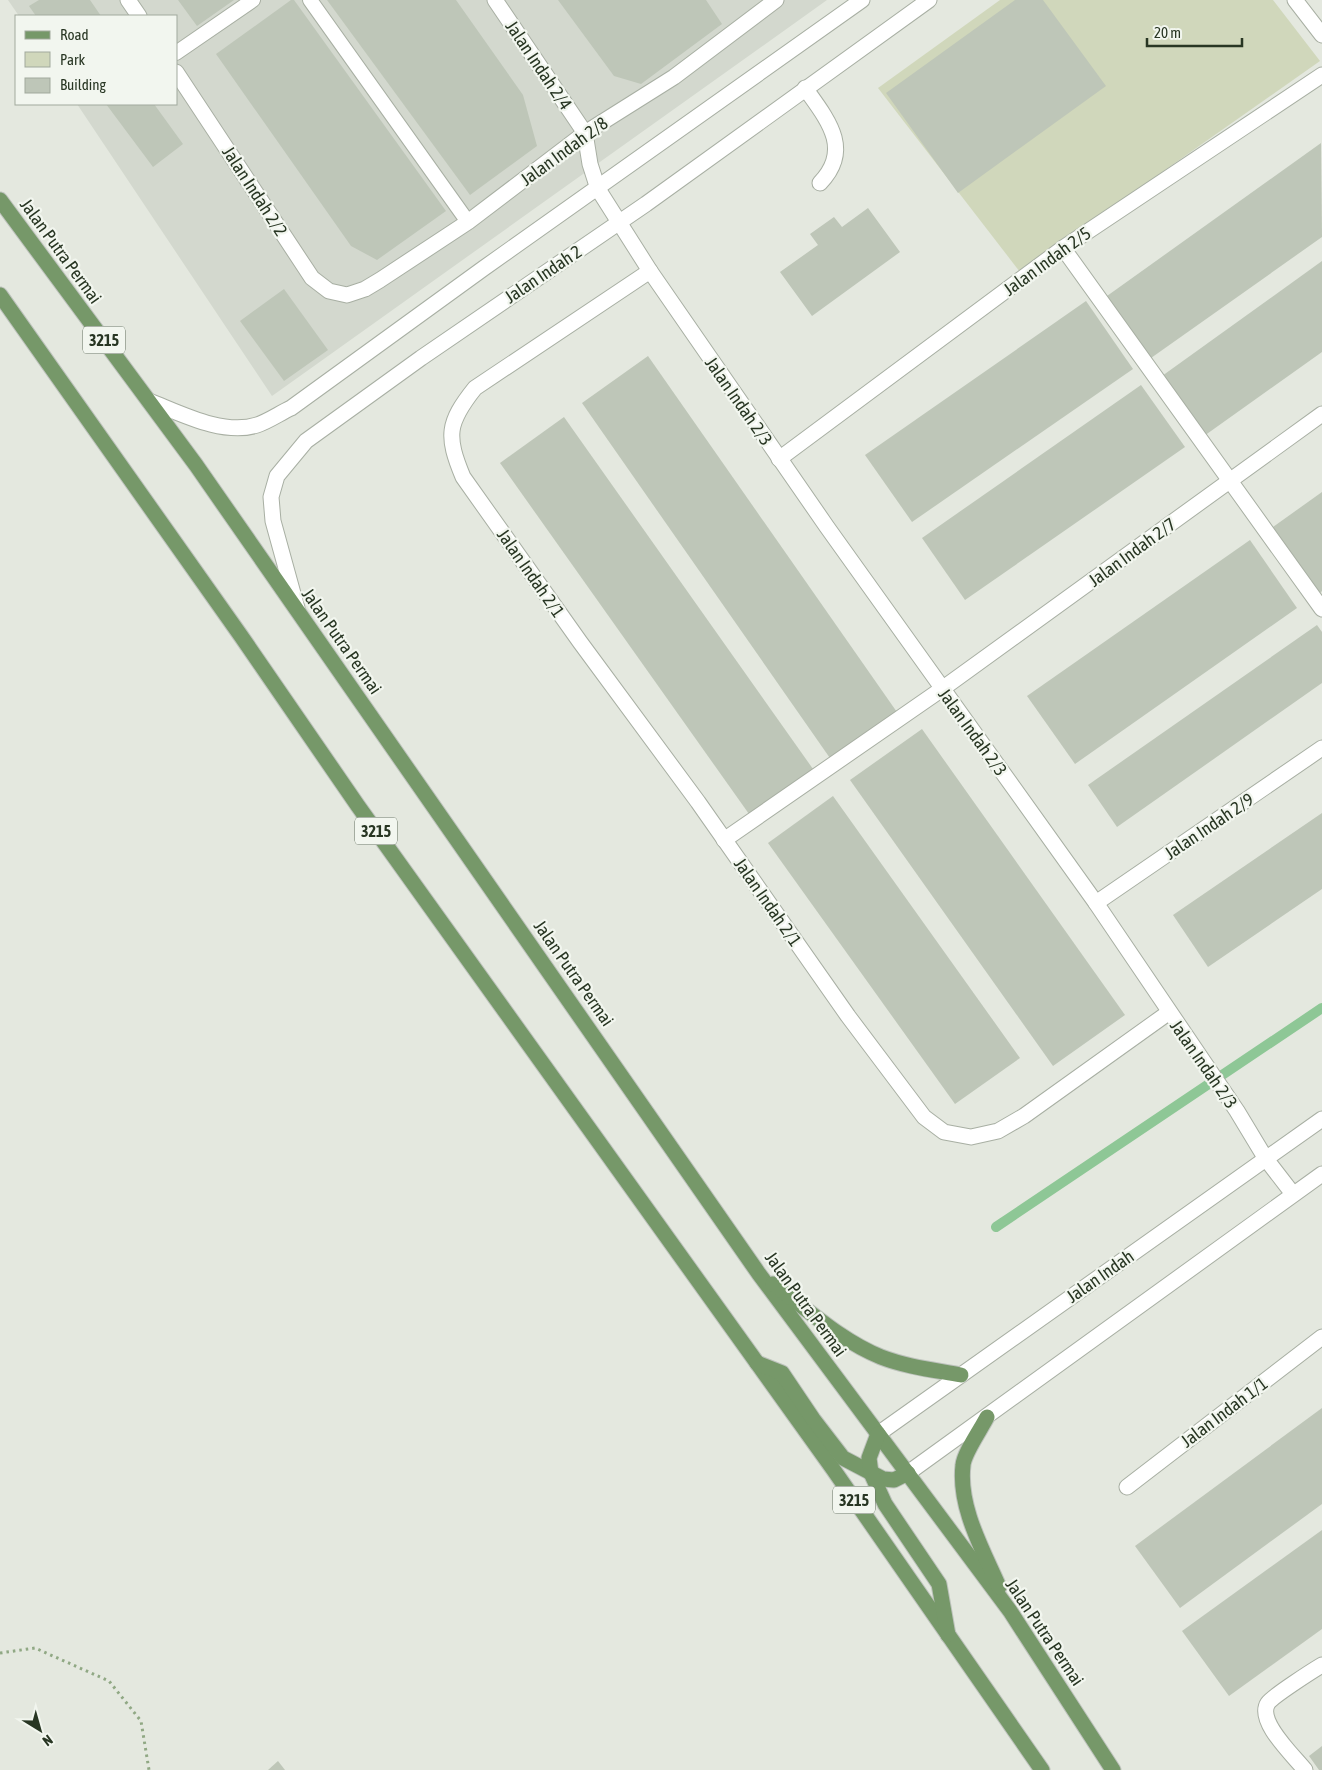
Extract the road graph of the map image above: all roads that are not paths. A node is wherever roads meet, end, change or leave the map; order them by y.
1 (128, 0) edge
2 (253, 0) edge
3 (310, 0) edge
4 (495, 0) edge
5 (776, 0) edge
6 (862, 0) edge
7 (930, 0) edge
8 (1295, 0) edge
9 (138, 15) edge
10 (1322, 35) edge
11 (178, 52) edge
12 (178, 75) edge
13 (1322, 75) edge
14 (806, 88) junction
15 (585, 134) junction
16 (820, 183) dead end
17 (598, 188) junction
18 (0, 200) edge
19 (468, 222) junction
20 (619, 222) junction
21 (1063, 248) junction
22 (650, 271) junction
23 (0, 295) edge
24 (347, 295) joint
25 (149, 402) junction
26 (1322, 414) edge
27 (779, 459) junction
28 (1229, 480) junction
29 (1322, 609) edge
30 (298, 610) junction
31 (942, 689) junction
32 (1322, 748) edge
33 (724, 840) junction
34 (1096, 903) junction
35 (1168, 1013) junction
36 (1322, 1119) edge
37 (1266, 1159) junction
38 (1322, 1174) edge
39 (1293, 1194) junction
40 (759, 1274) junction
41 (1322, 1337) edge
42 (758, 1363) junction
43 (960, 1375) junction
44 (987, 1417) junction
45 (878, 1434) junction
46 (871, 1473) junction
47 (908, 1473) junction
48 (1126, 1487) dead end
49 (1010, 1611) junction
50 (948, 1638) junction
51 (1322, 1665) edge
52 (1042, 1770) edge
53 (1113, 1770) edge
54 (1305, 1770) edge

1 - 9 street
2 - 11 lane
3 - 19 lane
4 - 15 street, Jalan Indah 2/4
5 - 15 street, Jalan Indah 2/8
6 - 17 street
7 - 14 street, Jalan Indah 2
8 - 10 street
12 - 24 street, Jalan Indah 2/2
13 - 21 street, Jalan Indah 2/5
14 - 16 street
14 - 20 street, Jalan Indah 2
15 - 17 street, Jalan Indah 2/4
15 - 19 street, Jalan Indah 2/8
17 - 20 street, Jalan Indah 2/4
17 - 25 street
18 - 25 main road, Jalan Putra Permai / 3215
19 - 24 street, Jalan Indah 2/8
20 - 22 street, Jalan Indah 2/3
20 - 30 street, Jalan Indah 2
21 - 27 street, Jalan Indah 2/5
21 - 28 street
22 - 27 street, Jalan Indah 2/3
22 - 33 street, Jalan Indah 2/1
23 - 42 main road, 3215
25 - 30 main road, Jalan Putra Permai / 3215
26 - 28 street, Jalan Indah 2/7
27 - 31 street, Jalan Indah 2/3
28 - 29 street
28 - 31 street, Jalan Indah 2/7
30 - 40 main road, Jalan Putra Permai / 3215
31 - 33 street, Jalan Indah 2/7
31 - 34 street, Jalan Indah 2/3
32 - 34 street, Jalan Indah 2/9
33 - 35 street, Jalan Indah 2/1
34 - 35 street, Jalan Indah 2/3
35 - 37 street, Jalan Indah 2/3
36 - 37 street, Jalan Indah
37 - 39 street, Jalan Indah 2/3
37 - 43 street, Jalan Indah
38 - 39 street
39 - 44 street
40 - 43 main road
40 - 45 main road, Jalan Putra Permai / 3215
41 - 48 street, Jalan Indah 1/1
42 - 46 main road
42 - 50 main road, 3215
43 - 45 street, Jalan Indah
44 - 47 street
44 - 49 main road
45 - 46 main road
45 - 47 main road, Jalan Putra Permai / 3215
46 - 47 main road
46 - 50 main road
47 - 49 main road, Jalan Putra Permai / 3215
49 - 53 main road, Jalan Putra Permai / 3215
50 - 52 main road, 3215
51 - 54 street

